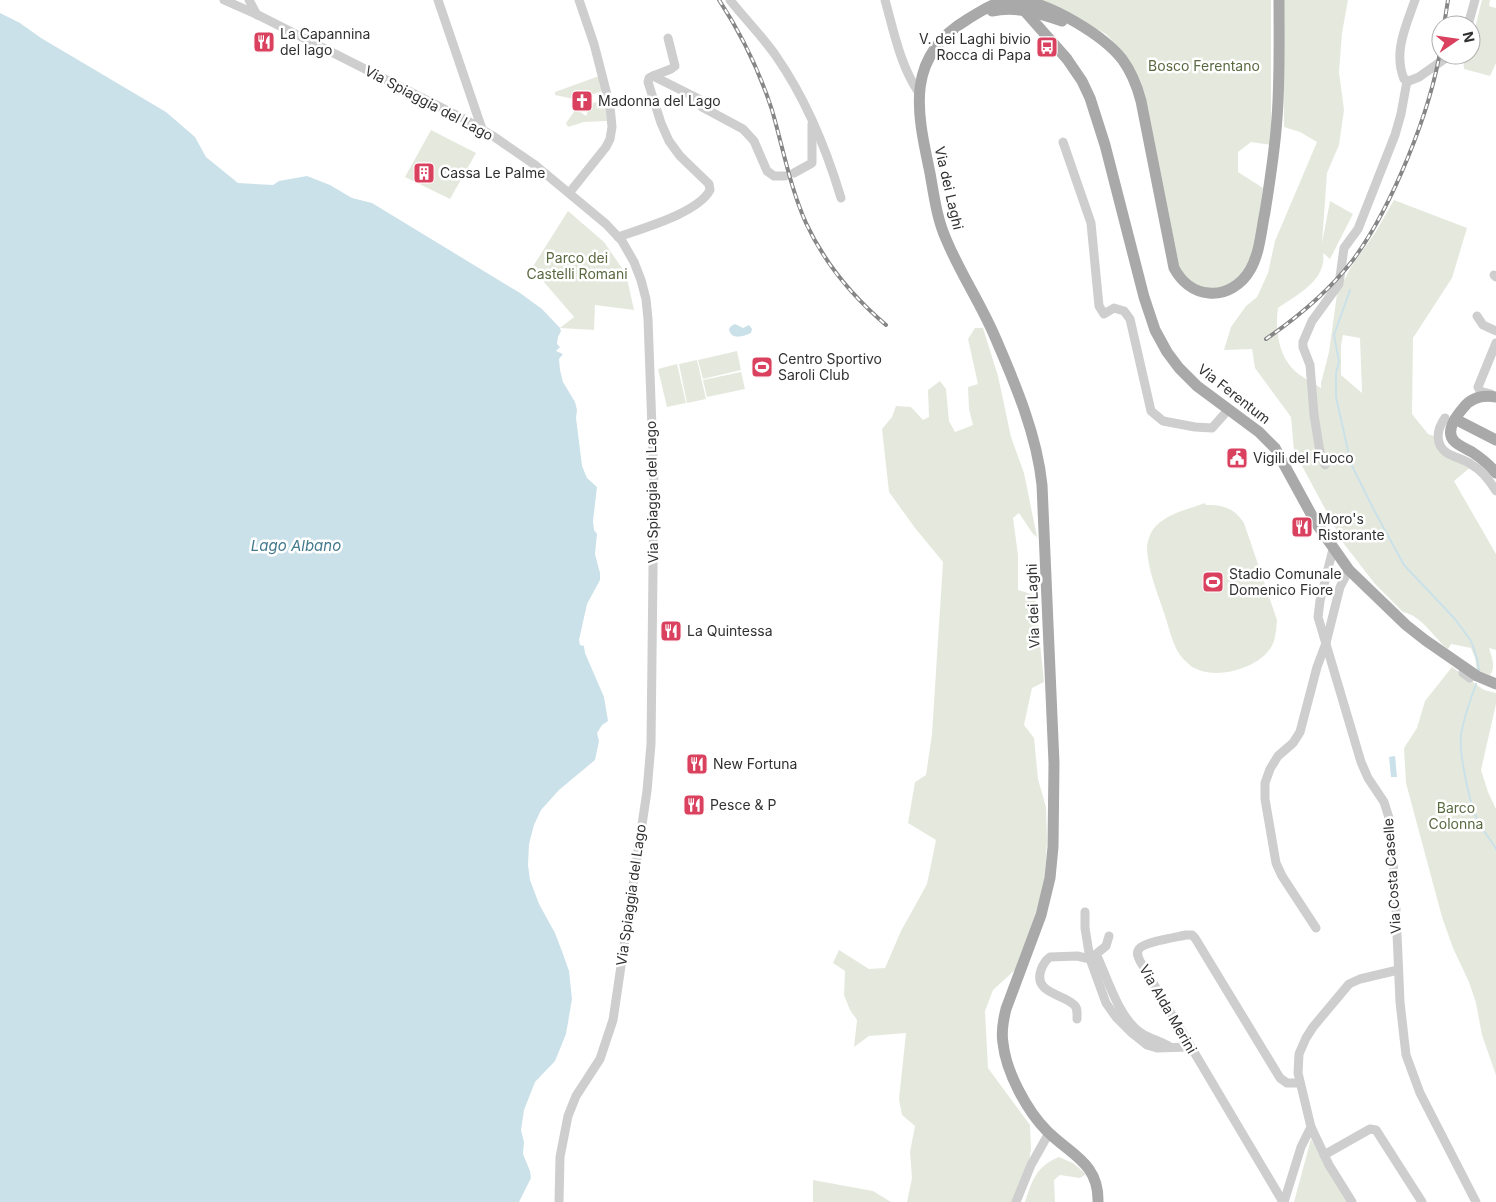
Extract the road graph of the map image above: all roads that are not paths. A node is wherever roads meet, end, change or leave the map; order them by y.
1 (224, 0) edge
2 (249, 0) edge
3 (438, 0) edge
4 (579, 0) edge
5 (730, 0) edge
6 (885, 0) edge
7 (1009, 0) edge
8 (1015, 0) edge
9 (1279, 0) edge
10 (1415, 0) edge
11 (1476, 0) edge
12 (1035, 2) edge
13 (1022, 5) edge
14 (982, 8) edge
15 (994, 10) junction
16 (258, 15) junction
17 (1471, 15) edge
18 (1058, 20) junction
19 (1039, 28) junction
20 (1084, 28) junction
21 (668, 38) dead end
22 (1051, 41) junction
23 (1436, 65) edge
24 (653, 76) junction
25 (1406, 81) junction
26 (919, 93) junction
27 (812, 119) junction
28 (482, 129) junction
29 (1062, 142) dead end
30 (570, 192) junction
31 (841, 198) dead end
32 (618, 236) junction
33 (1477, 316) dead end
34 (1496, 331) edge
35 (1496, 343) edge
36 (1496, 396) edge
37 (1228, 410) junction
38 (1450, 418) junction
39 (1496, 440) edge
40 (1325, 465) dead end
41 (1496, 472) edge
42 (1496, 491) edge
43 (1333, 549) junction
44 (1349, 570) junction
45 (1326, 643) junction
46 (1464, 667) junction
47 (1470, 678) dead end
48 (1496, 684) edge
49 (1085, 912) dead end
50 (1316, 928) dead end
51 (1109, 936) dead end
52 (1094, 959) junction
53 (1398, 970) junction
54 (1077, 1018) dead end
55 (1189, 1047) junction
56 (1300, 1083) junction
57 (1311, 1127) junction
58 (1049, 1133) junction
59 (1324, 1155) junction
60 (559, 1202) edge
61 (1016, 1202) edge
62 (1098, 1202) edge
63 (1284, 1202) edge
64 (1352, 1202) edge
65 (1422, 1202) edge
66 (1476, 1202) edge

1 - 16 street, Via Spiaggia del Lago
2 - 16 street
3 - 28 street
4 - 30 street
5 - 27 street
6 - 26 street
7 - 14 main road, Via dei Laghi
8 - 13 main road, Via Ferentum
9 - 20 main road, Via dei Laghi
10 - 25 street
11 - 17 street
12 - 13 main road, Via dei Laghi
12 - 20 main road, Via dei Laghi
13 - 15 main road, Via dei Laghi
13 - 18 main road, Via dei Laghi
13 - 19 main road, Via Ferentum
14 - 15 main road, Via dei Laghi
14 - 26 main road, Via dei Laghi
15 - 19 main road
16 - 28 street, Via Spiaggia del Lago
18 - 20 main road, Via dei Laghi
18 - 22 main road
19 - 22 main road, Via Ferentum
21 - 24 street
22 - 37 main road, Via Ferentum
23 - 25 street
24 - 27 street
24 - 32 street
25 - 40 street
26 - 58 main road, Via dei Laghi
27 - 31 street
28 - 30 street, Via Spiaggia del Lago
29 - 37 street
30 - 32 street, Via Spiaggia del Lago
32 - 60 street, Via Spiaggia del Lago
33 - 34 street
35 - 36 street
36 - 38 main road
37 - 43 main road, Via Ferentum
38 - 39 main road
38 - 41 main road
38 - 42 street
43 - 44 main road, Via Ferentum
43 - 45 street, Via Costa Caselle
44 - 45 street
44 - 46 main road, Via Ferentum
45 - 50 street
45 - 53 street, Via Costa Caselle
46 - 47 street
46 - 48 main road, Via Ferentum
49 - 52 street
51 - 52 street
52 - 54 street
52 - 55 street
53 - 56 street
53 - 66 street, Via Costa Caselle
55 - 56 street, Via Alda Merini
55 - 63 street, Via Alda Merini
56 - 57 street
57 - 59 street
57 - 63 street, Via Alda Merini
58 - 61 street
58 - 62 main road, Via dei Laghi
59 - 64 street
59 - 65 street

